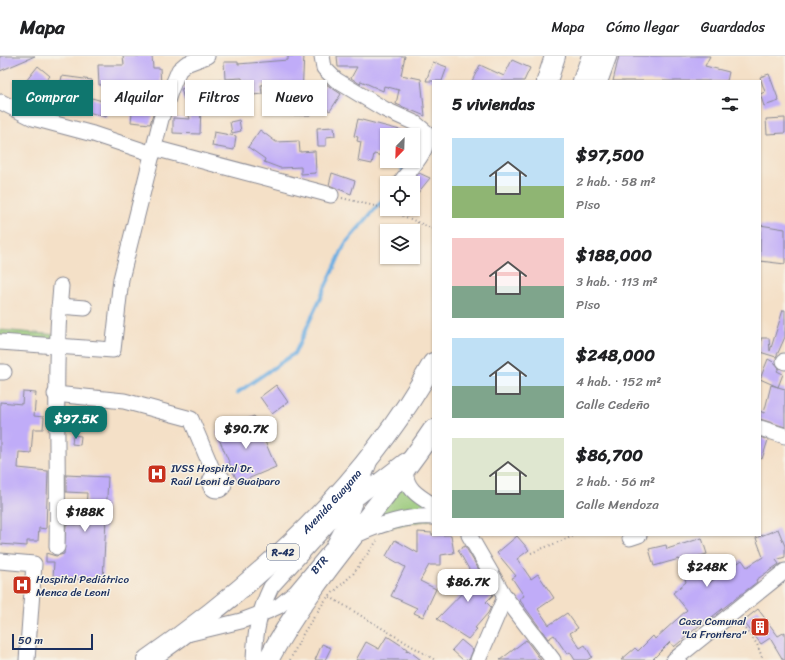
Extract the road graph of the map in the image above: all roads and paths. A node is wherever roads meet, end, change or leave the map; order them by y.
1 (207, 56) edge
2 (322, 56) edge
3 (555, 56) edge
4 (592, 56) edge
5 (609, 56) edge
6 (547, 80) edge
7 (583, 80) edge
8 (600, 80) edge
9 (1, 102) dead end
10 (153, 151) junction
11 (405, 176) edge
12 (331, 195) joint
13 (380, 206) edge
14 (405, 216) edge
15 (432, 228) edge
16 (61, 286) dead end
17 (59, 306) junction
18 (85, 308) dead end
19 (0, 342) edge
20 (56, 346) junction
21 (432, 365) edge
22 (55, 394) junction
23 (761, 428) edge
24 (432, 431) edge
25 (785, 436) edge
26 (418, 452) junction
27 (372, 455) junction
28 (406, 468) junction
29 (215, 476) dead end
30 (356, 497) junction
31 (430, 508) edge
32 (384, 525) junction
33 (470, 536) edge
34 (574, 536) edge
35 (351, 538) junction
36 (57, 547) dead end
37 (531, 553) dead end
38 (0, 561) edge
39 (784, 575) edge
40 (329, 596) junction
41 (505, 597) junction
42 (260, 614) junction
43 (732, 614) junction
44 (182, 635) junction
45 (26, 660) edge
46 (147, 660) edge
47 (254, 660) edge
48 (268, 660) edge
49 (290, 660) edge
50 (435, 660) edge
51 (478, 660) edge
52 (554, 660) edge
53 (674, 660) edge
54 (763, 660) edge

1 - 10 street
2 - 11 street
3 - 6 main road
4 - 7 main road
5 - 8 street
9 - 10 street
10 - 12 street
10 - 20 street
12 - 13 path
14 - 15 path
16 - 17 street
17 - 18 street
17 - 20 street
19 - 20 street
20 - 22 street
21 - 27 main road, Avenida Guayana / R-42
22 - 29 street
22 - 36 street
23 - 25 street
24 - 26 main road
26 - 28 main road
26 - 30 street, BTR
27 - 30 street, BTR
27 - 44 main road, Avenida Guayana / R-42
28 - 31 street
28 - 35 main road
30 - 42 street, BTR
30 - 42 street, BTR
31 - 32 street
32 - 35 street
32 - 40 path
33 - 41 street
34 - 37 path
35 - 48 main road
38 - 45 street
39 - 43 street
40 - 49 path
40 - 50 path
41 - 51 street
41 - 52 street
42 - 44 street, BTR
42 - 47 street, BTR
43 - 53 street
43 - 54 path
44 - 46 main road, Avenida Guayana / R-42

